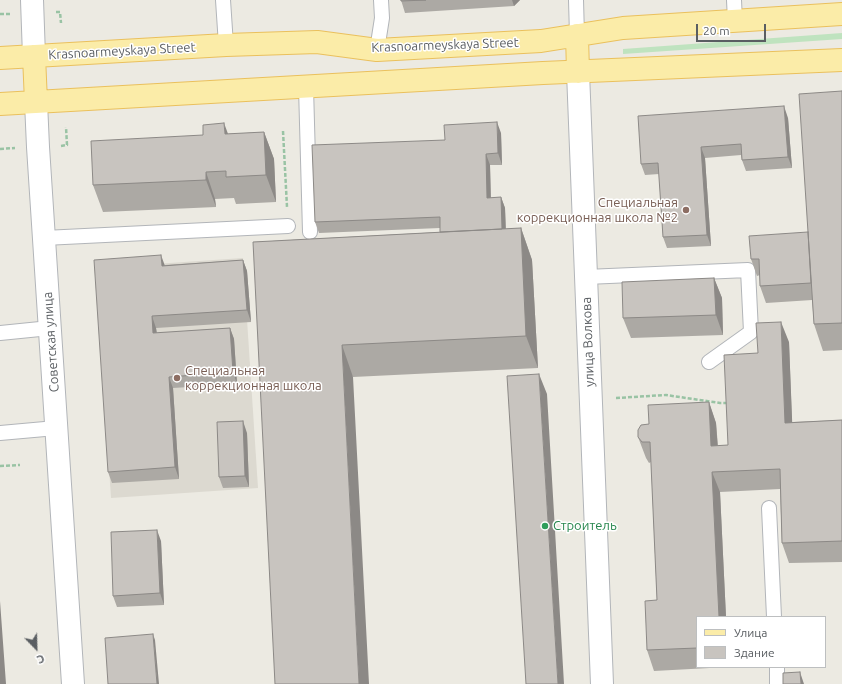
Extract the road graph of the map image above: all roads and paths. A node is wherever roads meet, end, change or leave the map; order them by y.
1 (32, 0) edge
2 (223, 0) edge
3 (381, 0) edge
4 (576, 0) edge
5 (735, 10) edge
6 (60, 12) dead end
7 (0, 14) edge
8 (15, 14) dead end
9 (842, 14) edge
10 (60, 23) dead end
11 (577, 35) junction
12 (226, 45) junction
13 (377, 50) junction
14 (34, 56) junction
15 (0, 58) edge
16 (842, 60) edge
17 (578, 72) junction
18 (306, 87) junction
19 (36, 102) junction
20 (0, 104) edge
21 (66, 127) dead end
22 (283, 131) dead end
23 (67, 146) dead end
24 (16, 148) dead end
25 (0, 149) edge
26 (288, 226) joint
27 (310, 232) dead end
28 (44, 238) junction
29 (586, 276) junction
30 (50, 328) junction
31 (0, 333) edge
32 (709, 362) dead end
33 (616, 398) dead end
34 (733, 403) edge
35 (56, 428) junction
36 (0, 433) edge
37 (20, 465) dead end
38 (0, 466) edge
39 (769, 508) dead end
40 (774, 616) edge
41 (776, 668) edge
42 (73, 684) edge
43 (602, 684) edge
44 (777, 684) edge

1 - 14 street, Советская улица
2 - 12 lane
3 - 13 lane
4 - 11 lane, улица Волкова
5 - 9 main road, Krasnoarmeyskaya Street
5 - 11 main road, Krasnoarmeyskaya Street
6 - 10 path
7 - 8 path
11 - 13 main road, Krasnoarmeyskaya Street
11 - 17 main road, улица Волкова
12 - 13 main road, Krasnoarmeyskaya Street
12 - 14 main road, Krasnoarmeyskaya Street
14 - 15 main road, Krasnoarmeyskaya Street
14 - 19 main road, Советская улица
16 - 17 main road
17 - 18 main road
17 - 29 street, улица Волкова
18 - 19 main road
18 - 27 lane
19 - 20 main road
19 - 28 street, Советская улица
21 - 23 path
22 - 26 path
24 - 25 path
26 - 28 lane
28 - 30 street, Советская улица
29 - 32 lane
29 - 43 street, улица Волкова
30 - 31 lane
30 - 35 street, Советская улица
33 - 34 path
35 - 36 lane
35 - 42 street, Советская улица
37 - 38 path
39 - 40 lane
41 - 44 lane

